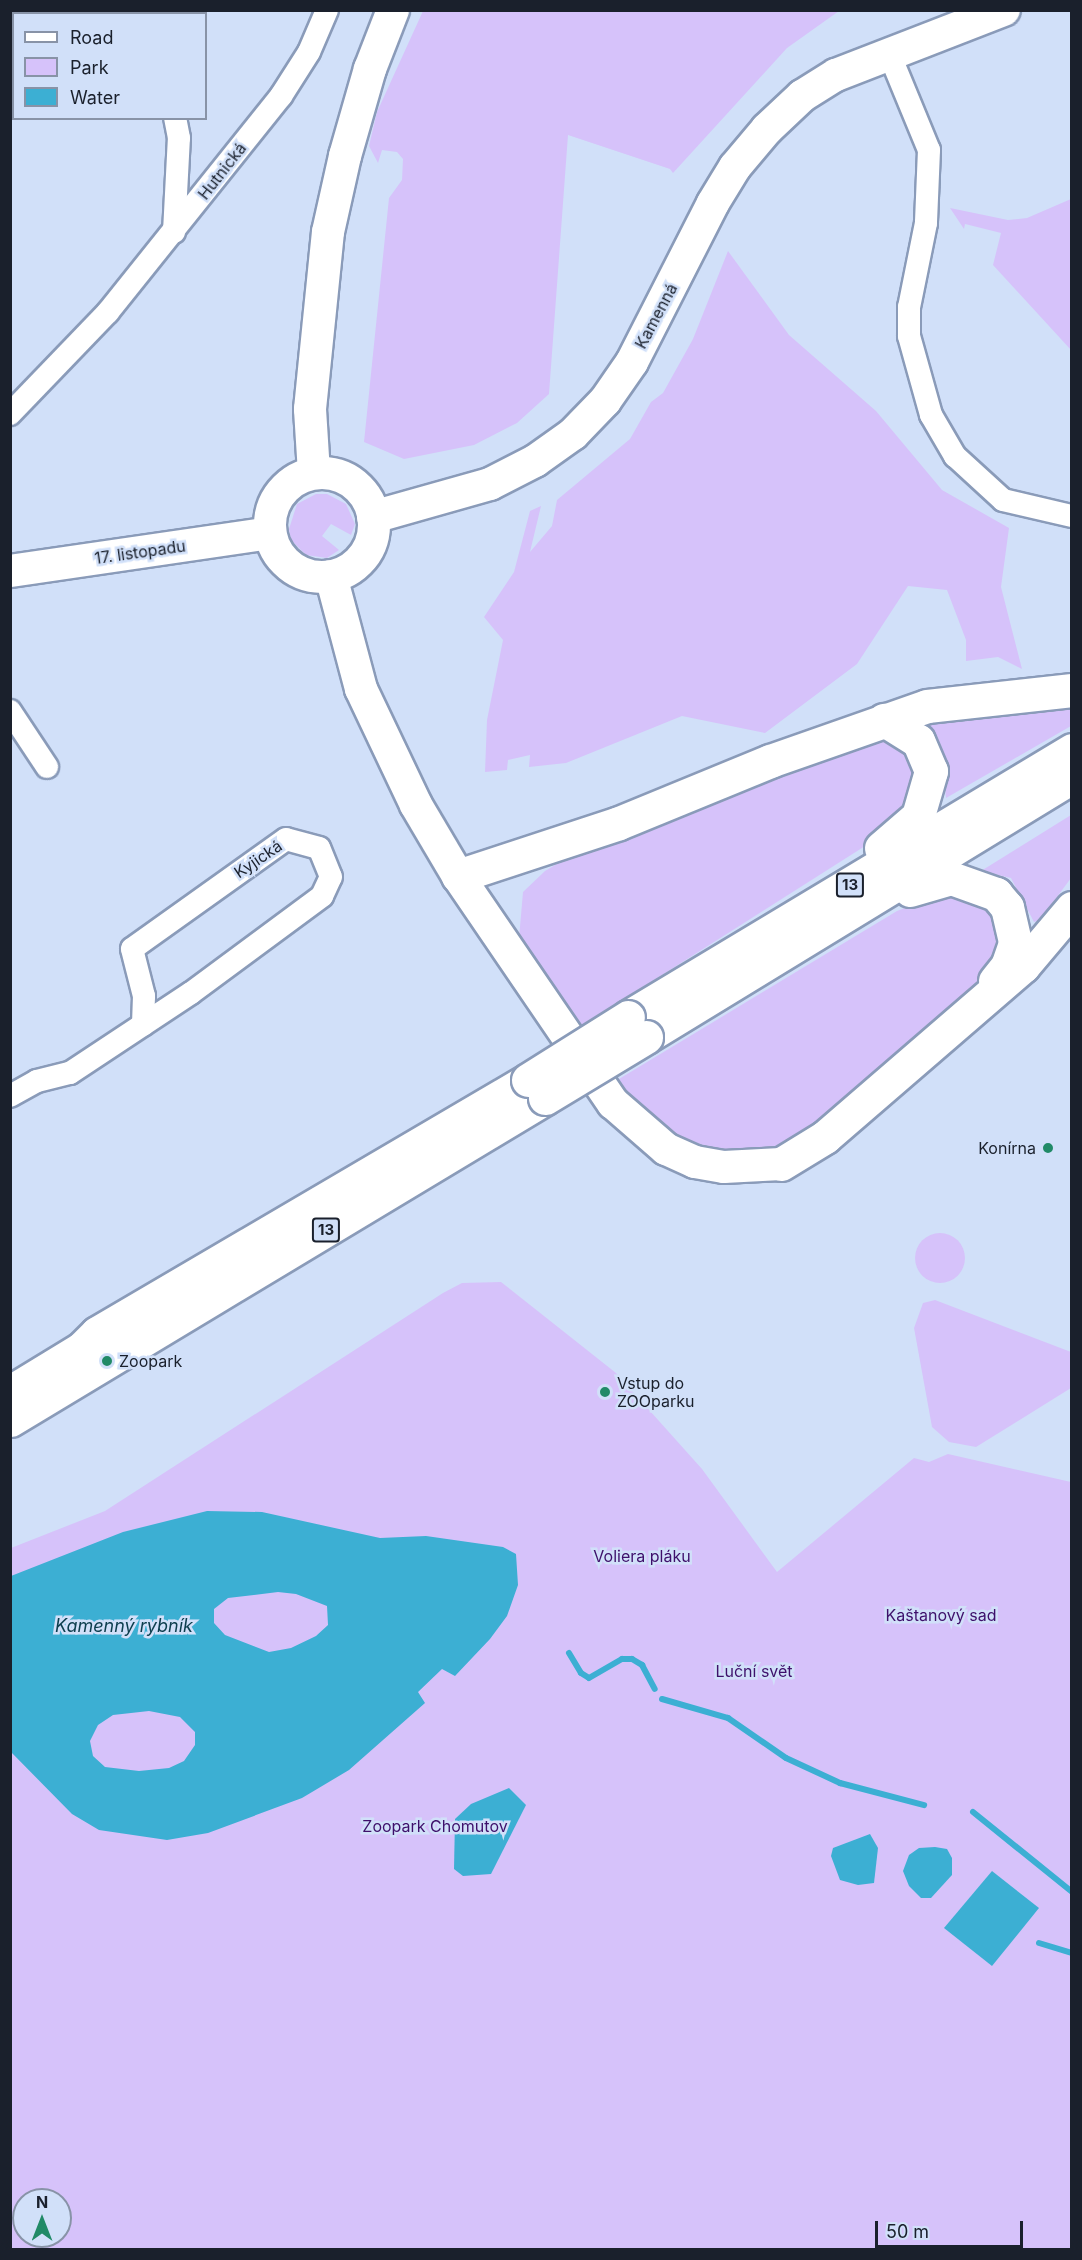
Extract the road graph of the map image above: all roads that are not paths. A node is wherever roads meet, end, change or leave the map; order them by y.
1 (327, 10) edge
2 (393, 10) edge
3 (1004, 10) edge
4 (889, 53) junction
5 (175, 120) edge
6 (174, 232) junction
7 (10, 414) edge
8 (314, 473) junction
9 (1071, 516) edge
10 (373, 517) junction
11 (270, 533) junction
12 (10, 571) edge
13 (331, 576) junction
14 (1071, 690) edge
15 (10, 711) edge
16 (884, 720) junction
17 (1071, 750) edge
18 (47, 767) dead end
19 (1071, 777) edge
20 (458, 876) junction
21 (866, 905) junction
22 (1071, 908) edge
23 (811, 909) junction
24 (977, 1003) junction
25 (143, 1025) junction
26 (637, 1027) junction
27 (536, 1089) junction
28 (10, 1096) edge
29 (780, 1164) joint
30 (10, 1392) edge
31 (10, 1420) edge

1 - 6 street, Hutnická
2 - 8 street
3 - 4 street, Kamenná
4 - 9 street
4 - 10 street, Kamenná
5 - 6 street, Hutnická
6 - 7 street
8 - 10 street
8 - 11 street
10 - 13 street
11 - 12 street, 17. listopadu
11 - 13 street
13 - 20 street
14 - 16 highway
15 - 18 street
16 - 20 highway
16 - 23 highway
17 - 23 highway, 13
19 - 21 highway, 13
20 - 29 street
21 - 24 highway
21 - 26 highway, 13
22 - 24 highway
23 - 26 highway, 13
24 - 29 highway
25 - 25 street, Kyjická
25 - 28 street, Kyjická
26 - 27 highway, 13, bridge
27 - 30 highway, 13
27 - 31 highway, 13

